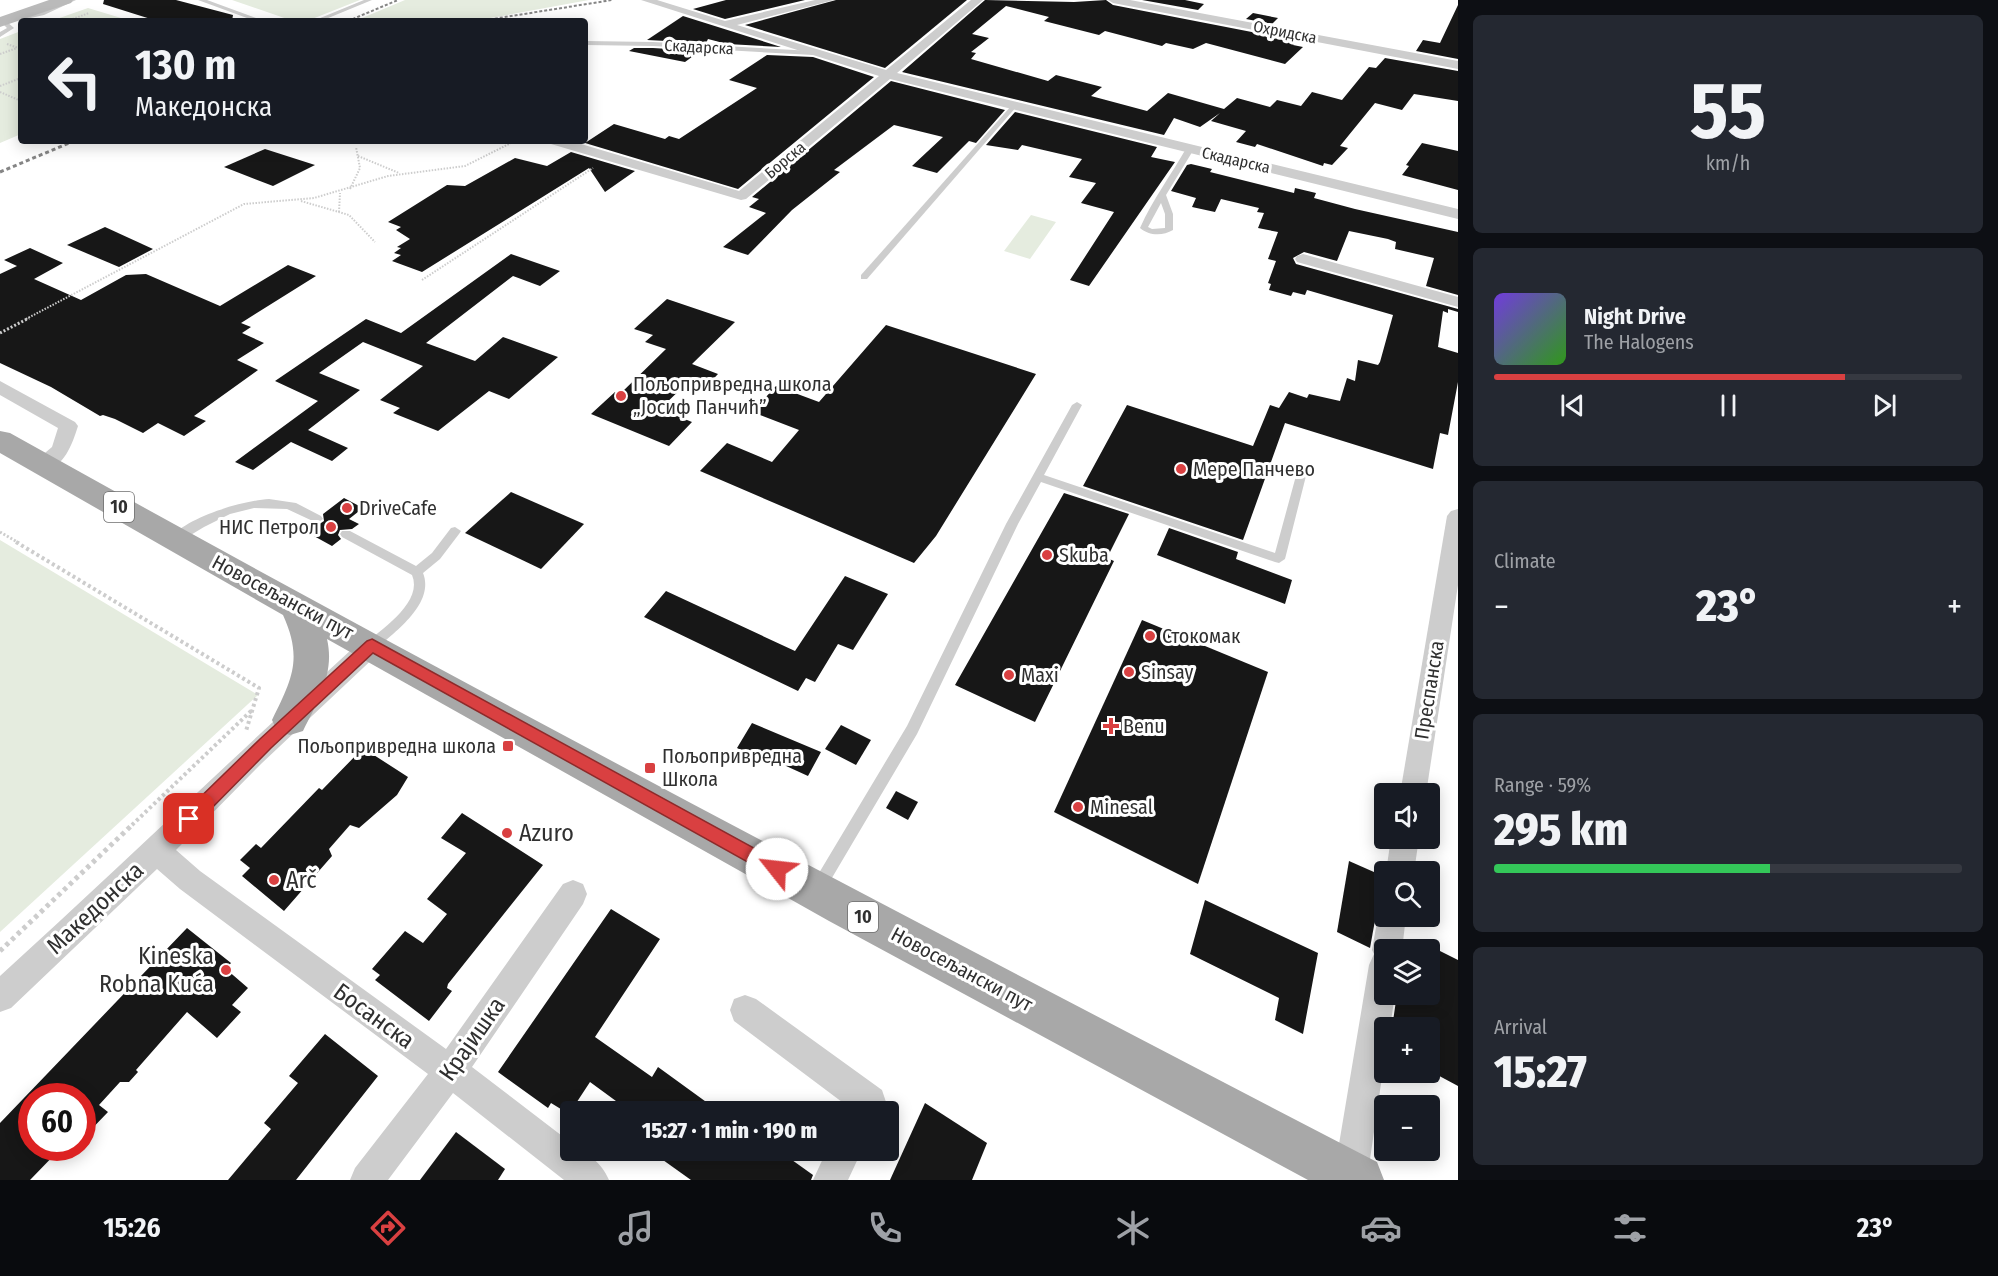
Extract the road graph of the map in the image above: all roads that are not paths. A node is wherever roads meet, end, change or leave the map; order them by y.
1 (46, 0) edge
2 (65, 0) edge
3 (73, 0) edge
4 (201, 0) edge
5 (369, 0) edge
6 (646, 0) edge
7 (829, 0) edge
8 (978, 0) edge
9 (1113, 0) edge
10 (18, 18) edge
11 (20, 18) edge
12 (252, 18) edge
13 (324, 18) edge
14 (3, 21) edge
15 (726, 24) junction
16 (588, 44) edge
17 (813, 53) junction
18 (1458, 65) edge
19 (888, 75) junction
20 (1014, 106) junction
21 (566, 144) edge
22 (1190, 149) junction
23 (1161, 193) junction
24 (1458, 214) edge
25 (1303, 259) dead end
26 (864, 277) dead end
27 (1458, 302) edge
28 (0, 387) edge
29 (1077, 405) dead end
30 (0, 440) edge
31 (43, 463) junction
32 (1302, 472) dead end
33 (1038, 477) junction
34 (1458, 516) edge
35 (317, 519) dead end
36 (455, 531) dead end
37 (346, 534) dead end
38 (175, 539) junction
39 (417, 572) junction
40 (295, 603) junction
41 (372, 645) junction
42 (291, 720) junction
43 (1415, 783) edge
44 (157, 851) junction
45 (817, 891) junction
46 (573, 894) dead end
47 (0, 997) edge
48 (1378, 1005) edge
49 (745, 1010) dead end
50 (450, 1071) junction
51 (869, 1101) edge
52 (840, 1161) edge
53 (1353, 1178) edge
54 (367, 1180) edge
55 (592, 1180) edge
56 (830, 1180) edge

1 - 14 main road
2 - 14 main road
3 - 11 lane
4 - 12 lane
5 - 13 lane
6 - 15 street, Скадарска
7 - 15 street
8 - 19 street, Борска
9 - 18 street, Охридска
10 - 14 lane
15 - 17 street, Скадарска
16 - 17 lane, Скадарска
17 - 19 street, Скадарска
19 - 20 street, Скадарска
19 - 21 street, Борска
20 - 22 street, Скадарска
20 - 26 lane
22 - 23 lane
22 - 24 street, Скадарска
23 - 23 lane
25 - 27 street
28 - 31 street
29 - 33 lane
30 - 31 main road, Новосељански пут / 10
31 - 38 main road, Новосељански пут / 10
32 - 33 lane
33 - 45 lane
34 - 43 street, Преспанска
35 - 38 lane
36 - 39 lane
37 - 39 lane
38 - 40 main road, Новосељански пут / 10
39 - 41 lane
40 - 41 main road, Новосељански пут / 10
40 - 42 main road
41 - 42 street, Македонска
41 - 45 main road, Новосељански пут / 10
42 - 44 street, Македонска
44 - 47 street, Македонска
44 - 50 street, Босанска
45 - 53 main road, Новосељански пут / 10
46 - 50 street, Крајишка
48 - 53 street
49 - 51 street
50 - 54 street, Крајишка
50 - 55 street, Босанска
52 - 56 street

